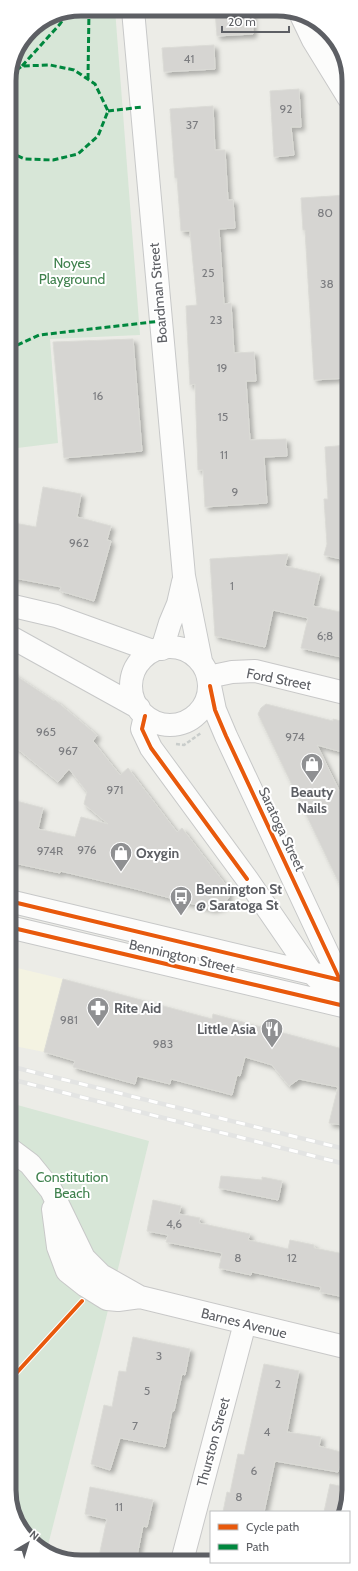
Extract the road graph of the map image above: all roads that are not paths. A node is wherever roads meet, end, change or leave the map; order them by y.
1 (134, 16) edge
2 (305, 23) edge
3 (342, 88) edge
4 (184, 576) junction
5 (16, 607) edge
6 (16, 640) edge
7 (158, 650) junction
8 (206, 675) junction
9 (342, 692) edge
10 (142, 712) junction
11 (16, 903) edge
12 (16, 929) edge
13 (311, 972) junction
14 (342, 978) edge
15 (342, 984) edge
16 (342, 1000) edge
17 (342, 1004) edge
18 (16, 1154) edge
19 (245, 1323) junction
20 (342, 1346) edge
21 (184, 1555) edge

1 - 4 main road, Boardman Street
2 - 3 main road
4 - 7 main road, Boardman Street
4 - 8 main road, Boardman Street
5 - 7 main road
6 - 10 main road
7 - 8 main road
7 - 10 main road
8 - 9 main road, Ford Street
8 - 10 main road
8 - 14 main road, Saratoga Street
10 - 13 main road
11 - 13 main road, Bennington Street
12 - 17 main road, Bennington Street
13 - 15 main road, Bennington Street
13 - 16 main road
18 - 19 main road, Barnes Avenue
19 - 20 main road, Barnes Avenue
19 - 21 main road, Thurston Street

